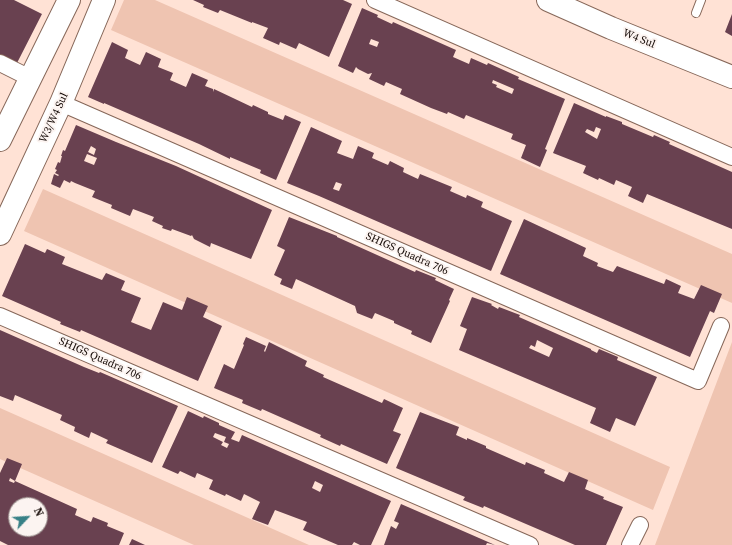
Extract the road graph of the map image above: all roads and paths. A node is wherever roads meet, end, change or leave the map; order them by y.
1 (69, 0) edge
2 (104, 0) edge
3 (375, 0) edge
4 (548, 0) edge
5 (701, 0) edge
6 (696, 13) dead end
7 (0, 63) edge
8 (732, 77) edge
9 (30, 78) junction
10 (61, 103) junction
11 (0, 140) edge
12 (732, 157) edge
13 (6, 200) edge
14 (0, 234) edge
15 (0, 316) edge
16 (721, 326) dead end
17 (640, 525) dead end
18 (530, 545) edge
19 (630, 545) edge

1 - 9 main road
2 - 10 main road, W3/W4 Sul
3 - 12 street
4 - 8 main road, W4 Sul
5 - 6 lane
7 - 9 street
9 - 11 main road
10 - 13 main road, W3/W4 Sul
10 - 16 street, SHIGS Quadra 706
13 - 14 main road, W3/W4 Sul
15 - 18 street, SHIGS Quadra 706
17 - 19 street

